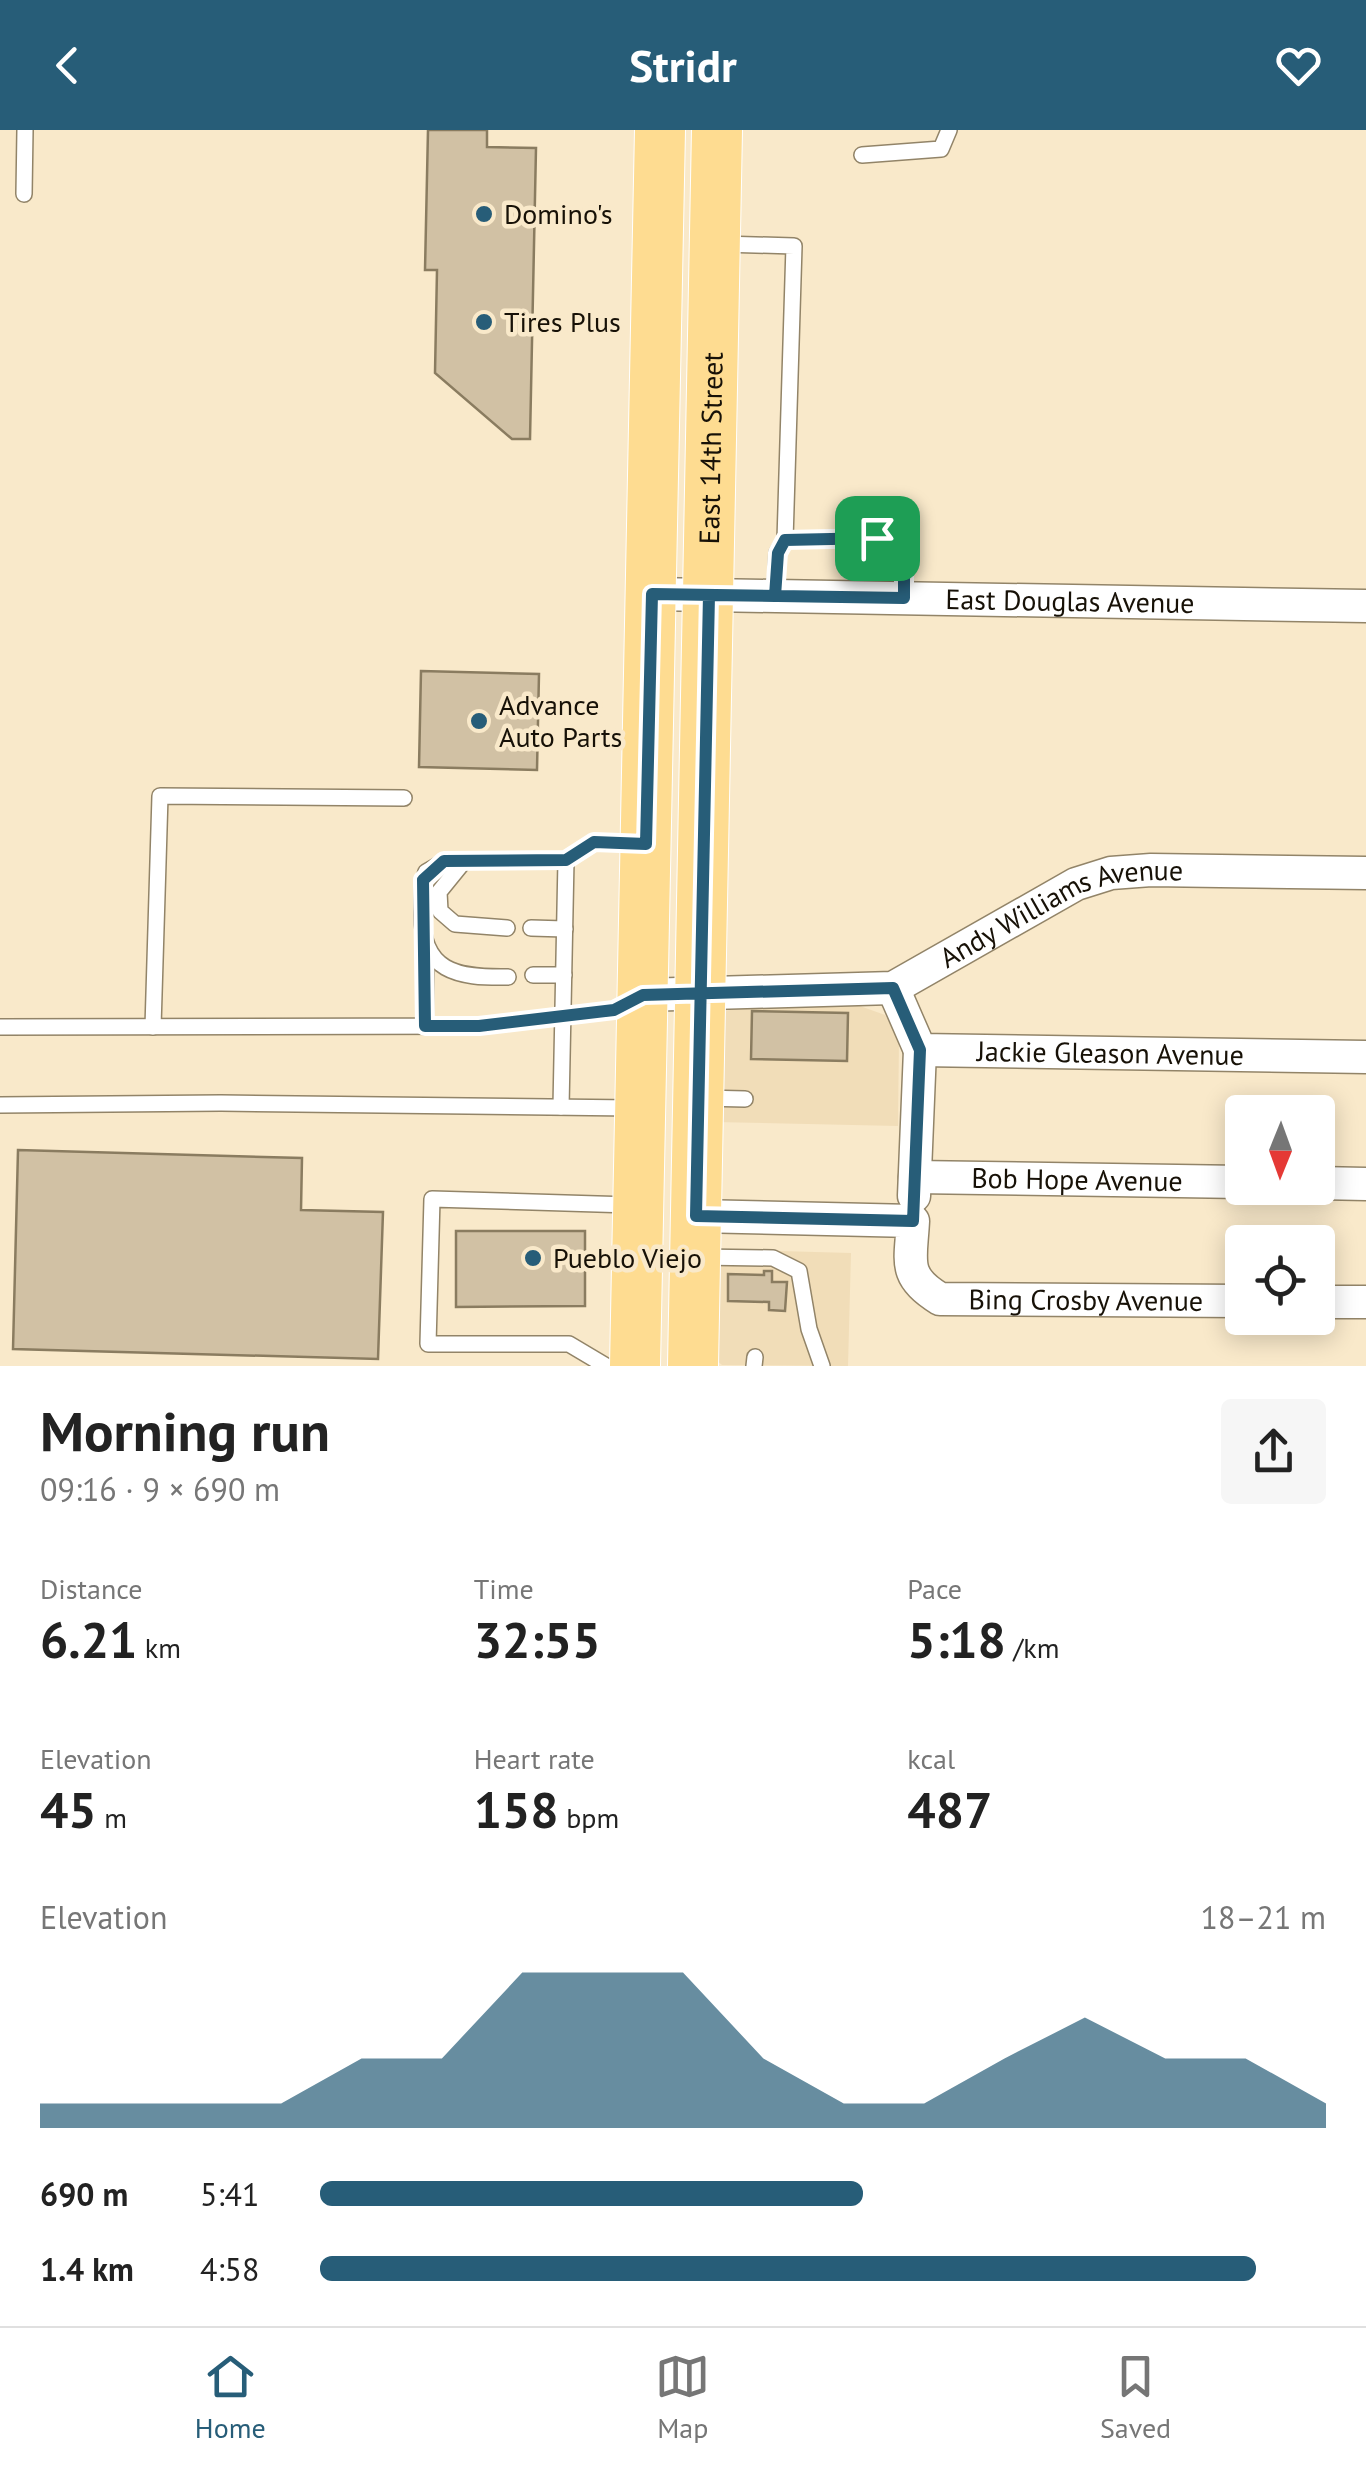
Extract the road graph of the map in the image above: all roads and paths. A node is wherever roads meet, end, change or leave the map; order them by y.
1 (25, 130) edge
2 (660, 130) edge
3 (717, 130) edge
4 (948, 130) edge
5 (862, 156) dead end
6 (24, 194) dead end
7 (714, 244) junction
8 (785, 540) junction
9 (652, 594) junction
10 (709, 595) junction
11 (775, 596) junction
12 (904, 598) junction
13 (1366, 606) edge
14 (404, 798) dead end
15 (646, 844) junction
16 (465, 860) junction
17 (566, 860) junction
18 (1366, 872) edge
19 (508, 928) dead end
20 (531, 928) dead end
21 (565, 929) junction
22 (426, 950) junction
23 (532, 975) dead end
24 (564, 975) junction
25 (508, 977) dead end
26 (893, 988) junction
27 (701, 994) junction
28 (643, 995) junction
29 (562, 1016) junction
30 (425, 1026) junction
31 (153, 1027) junction
32 (0, 1028) edge
33 (920, 1050) junction
34 (1366, 1057) edge
35 (0, 1105) edge
36 (561, 1107) junction
37 (641, 1108) junction
38 (915, 1177) junction
39 (1225, 1182) edge
40 (1335, 1183) edge
41 (1366, 1184) edge
42 (639, 1205) junction
43 (913, 1221) junction
44 (696, 1236) junction
45 (1225, 1301) edge
46 (1335, 1302) edge
47 (1366, 1302) edge
48 (796, 1342) dead end
49 (813, 1343) junction
50 (606, 1366) edge
51 (635, 1366) edge
52 (693, 1366) edge
53 (822, 1366) edge

1 - 6 lane
2 - 9 main road, East 14th Street
3 - 7 main road, East 14th Street
4 - 5 lane
7 - 8 lane
7 - 10 main road, East 14th Street
8 - 11 lane
8 - 12 lane
9 - 10 street, East Douglas Avenue
9 - 15 main road, East 14th Street
10 - 11 street, East Douglas Avenue
10 - 27 main road, East 14th Street
11 - 12 street, East Douglas Avenue
12 - 13 street, East Douglas Avenue
14 - 31 lane
15 - 17 lane
15 - 28 main road, East 14th Street
16 - 17 lane
16 - 19 lane
16 - 22 lane
17 - 21 lane
18 - 26 street, Andy Williams Avenue
20 - 21 lane
21 - 24 lane
22 - 25 lane
22 - 30 lane
23 - 24 lane
24 - 29 lane
26 - 27 street, Andy Williams Avenue
26 - 33 street
27 - 28 street, Andy Williams Avenue
27 - 44 main road, East 14th Street
28 - 29 lane
28 - 37 main road, East 14th Street
29 - 30 lane
29 - 36 lane
30 - 31 lane
31 - 32 lane
33 - 34 street, Jackie Gleason Avenue
33 - 38 street, Bing Crosby Avenue
35 - 36 lane
36 - 37 lane
37 - 42 main road, East 14th Street
38 - 39 street, Bob Hope Avenue
38 - 43 street, Bing Crosby Avenue
40 - 41 street
42 - 50 lane
42 - 51 main road, East 14th Street
43 - 44 street
43 - 45 street, Bing Crosby Avenue
44 - 49 lane
44 - 52 main road, East 14th Street
46 - 47 street
48 - 49 lane
49 - 53 lane

